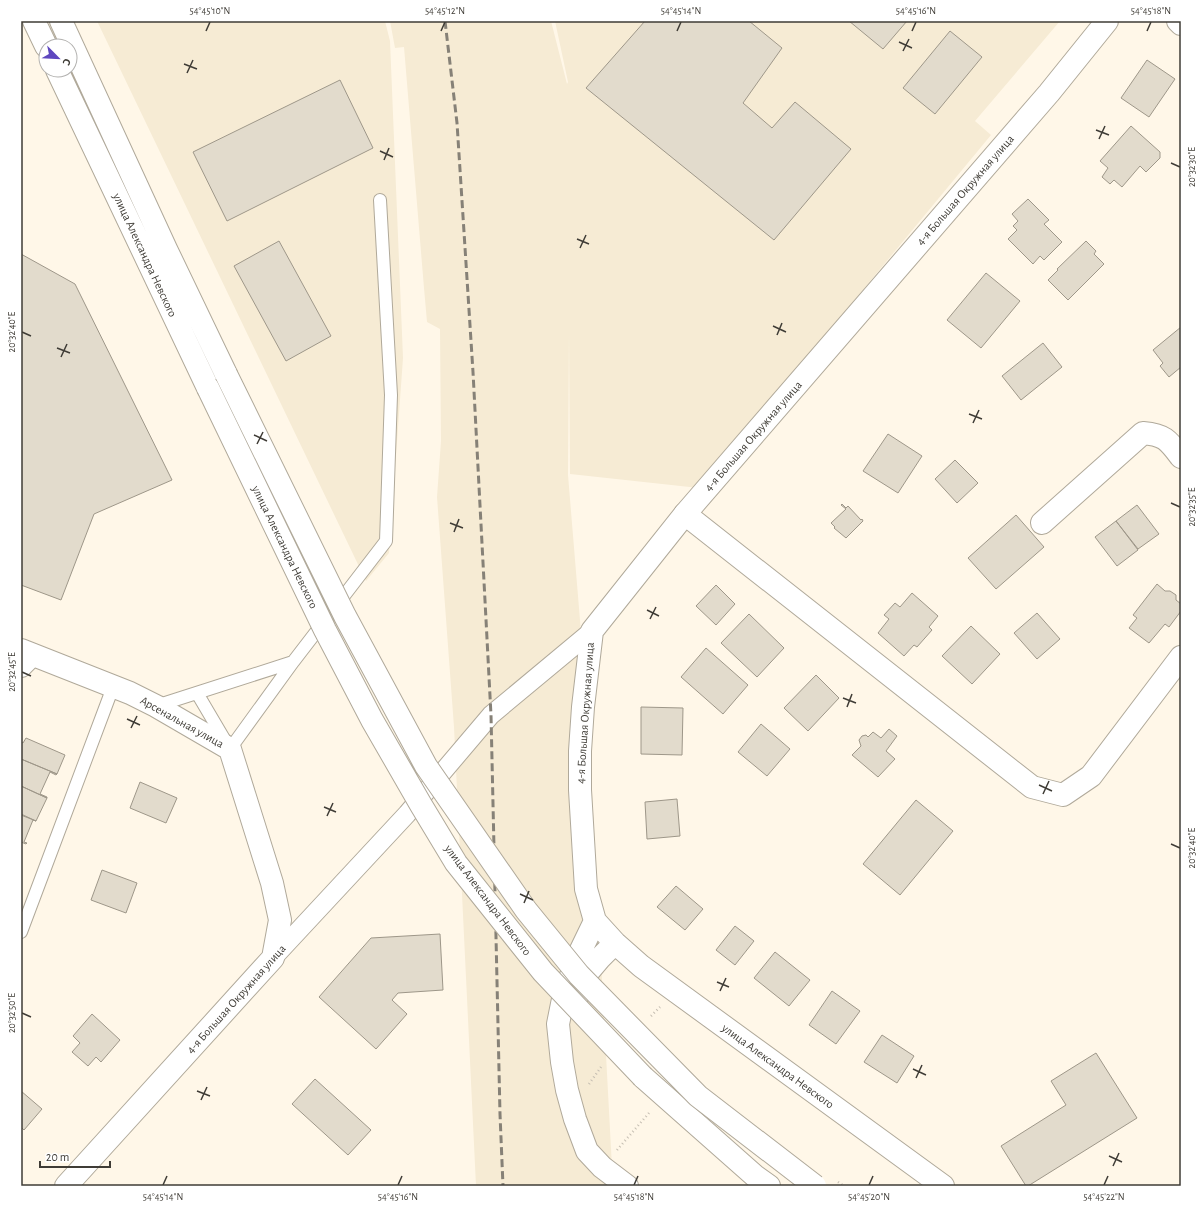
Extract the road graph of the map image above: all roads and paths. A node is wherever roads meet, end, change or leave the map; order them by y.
1 (34, 21) edge
2 (61, 21) edge
3 (1107, 21) edge
4 (1178, 21) edge
5 (1181, 24) edge
6 (42, 38) edge
7 (61, 78) edge
8 (380, 200) dead end
9 (1181, 457) edge
10 (685, 514) junction
11 (1042, 523) dead end
12 (592, 630) junction
13 (25, 657) edge
14 (1181, 657) edge
15 (293, 662) junction
16 (113, 687) junction
17 (197, 693) junction
18 (156, 706) junction
19 (230, 749) junction
20 (595, 921) junction
21 (21, 932) edge
22 (615, 943) junction
23 (273, 958) junction
24 (562, 1062) junction
25 (649, 1113) dead end
26 (602, 1167) junction
27 (66, 1186) edge
28 (627, 1186) edge
29 (769, 1186) edge
30 (815, 1186) edge
31 (943, 1186) edge

1 - 6 street
2 - 30 street, bridge
3 - 10 street, 4-я Большая Окружная улица
4 - 5 street
7 - 29 street, улица Александра Невского, bridge
8 - 15 lane
9 - 11 street
10 - 12 street, 4-я Большая Окружная улица
10 - 14 street
12 - 20 street, 4-я Большая Окружная улица
12 - 23 street, 4-я Большая Окружная улица
13 - 16 street, Арсенальная улица
15 - 17 lane
15 - 19 lane
16 - 18 street, Арсенальная улица
16 - 21 lane
17 - 18 lane
17 - 19 lane
18 - 19 street, Арсенальная улица
19 - 23 street, Арсенальная улица
20 - 22 street, улица Александра Невского
20 - 24 street
22 - 24 street
22 - 31 street, улица Александра Невского
23 - 27 street, 4-я Большая Окружная улица
24 - 26 street
25 - 26 path
26 - 28 street

